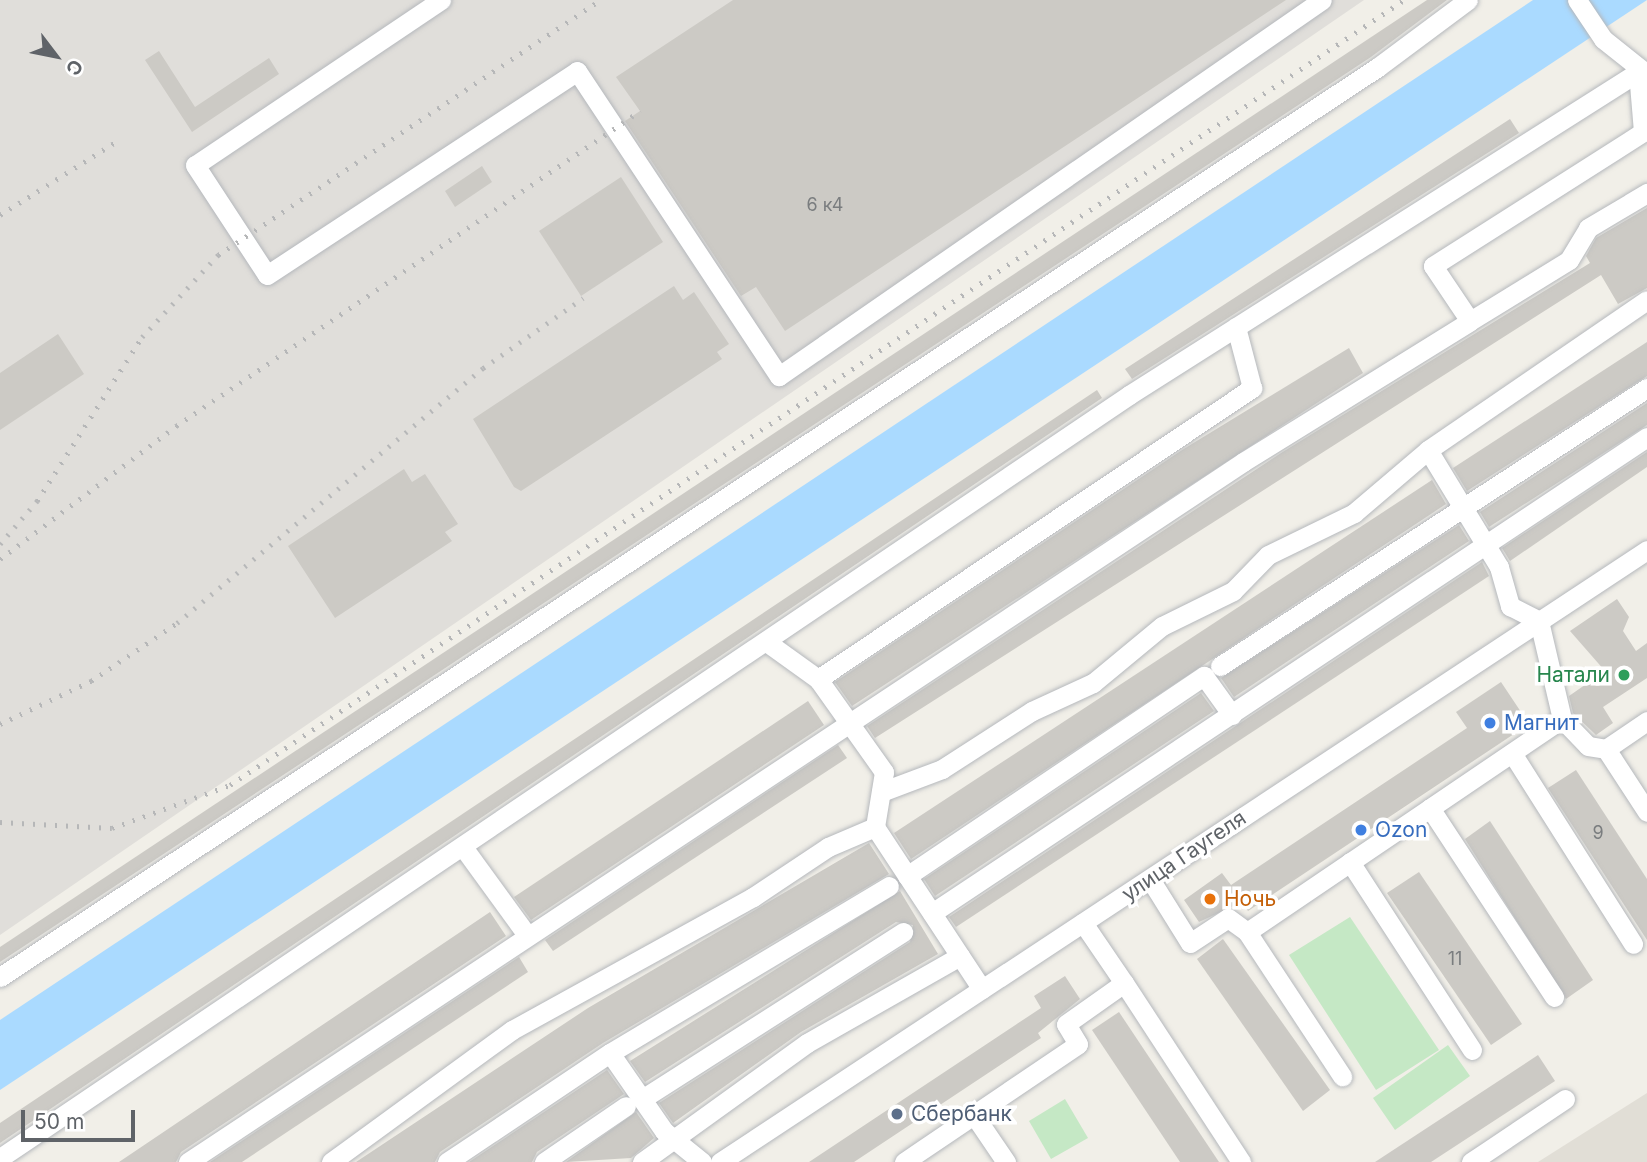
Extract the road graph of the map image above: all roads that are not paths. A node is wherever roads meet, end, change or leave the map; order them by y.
1 (440, 0) edge
2 (1322, 0) edge
3 (1468, 0) edge
4 (1577, 0) edge
5 (1642, 73) edge
6 (1647, 193) edge
7 (1647, 300) edge
8 (1470, 321) junction
9 (1236, 327) junction
10 (1647, 388) edge
11 (1647, 437) edge
12 (1428, 450) junction
13 (1463, 508) junction
14 (1487, 546) junction
15 (1647, 550) edge
16 (1539, 621) junction
17 (768, 643) junction
18 (1220, 666) dead end
19 (818, 679) junction
20 (1232, 715) junction
21 (1562, 719) junction
22 (1647, 721) edge
23 (846, 724) junction
24 (1606, 749) junction
25 (1512, 753) junction
26 (881, 792) junction
27 (1430, 808) junction
28 (1647, 812) edge
29 (875, 827) junction
30 (463, 847) junction
31 (1350, 862) junction
32 (907, 876) junction
33 (1150, 879) junction
34 (888, 886) dead end
35 (932, 913) junction
36 (1083, 922) junction
37 (904, 932) dead end
38 (1247, 932) junction
39 (527, 935) junction
40 (1633, 944) dead end
41 (960, 956) junction
42 (0, 977) edge
43 (1124, 983) junction
44 (982, 989) junction
45 (1553, 997) dead end
46 (1472, 1050) dead end
47 (610, 1053) junction
48 (1342, 1076) dead end
49 (1565, 1099) dead end
50 (634, 1103) junction
51 (974, 1115) junction
52 (675, 1139) junction
53 (0, 1158) edge
54 (188, 1162) edge
55 (331, 1162) edge
56 (447, 1162) edge
57 (544, 1162) edge
58 (642, 1162) edge
59 (702, 1162) edge
60 (720, 1162) edge
61 (904, 1162) edge
62 (1006, 1162) edge
63 (1241, 1162) edge
64 (1471, 1162) edge

1 - 2 street
3 - 42 street
4 - 5 street
5 - 8 street
5 - 9 street
6 - 8 street
7 - 12 street
8 - 23 street
9 - 17 street
9 - 19 street
10 - 13 street
11 - 14 street
12 - 13 street
12 - 26 street
13 - 14 street
13 - 18 street
14 - 16 street
14 - 20 street
15 - 16 street, улица Гаугеля
16 - 21 street
16 - 33 street, улица Гаугеля
17 - 19 street
17 - 30 street
19 - 23 street
20 - 32 street
20 - 35 street
21 - 24 street
21 - 25 street
22 - 24 street
23 - 26 street
23 - 39 street
24 - 28 street
25 - 27 street
25 - 40 street
26 - 29 street
27 - 31 street
27 - 45 street
29 - 32 street
29 - 55 street
30 - 39 street
30 - 53 street
31 - 38 street
31 - 46 street
32 - 35 street
33 - 36 street, улица Гаугеля
33 - 38 street
34 - 47 street
35 - 41 street
36 - 43 street
36 - 44 street, улица Гаугеля
37 - 50 street
38 - 48 street
39 - 54 street
41 - 44 street
41 - 52 street
43 - 51 street
43 - 63 street
44 - 60 street, улица Гаугеля
47 - 50 street
47 - 56 street
49 - 64 street
50 - 52 street
50 - 57 street
51 - 61 street
51 - 62 street
52 - 58 street
52 - 59 street

